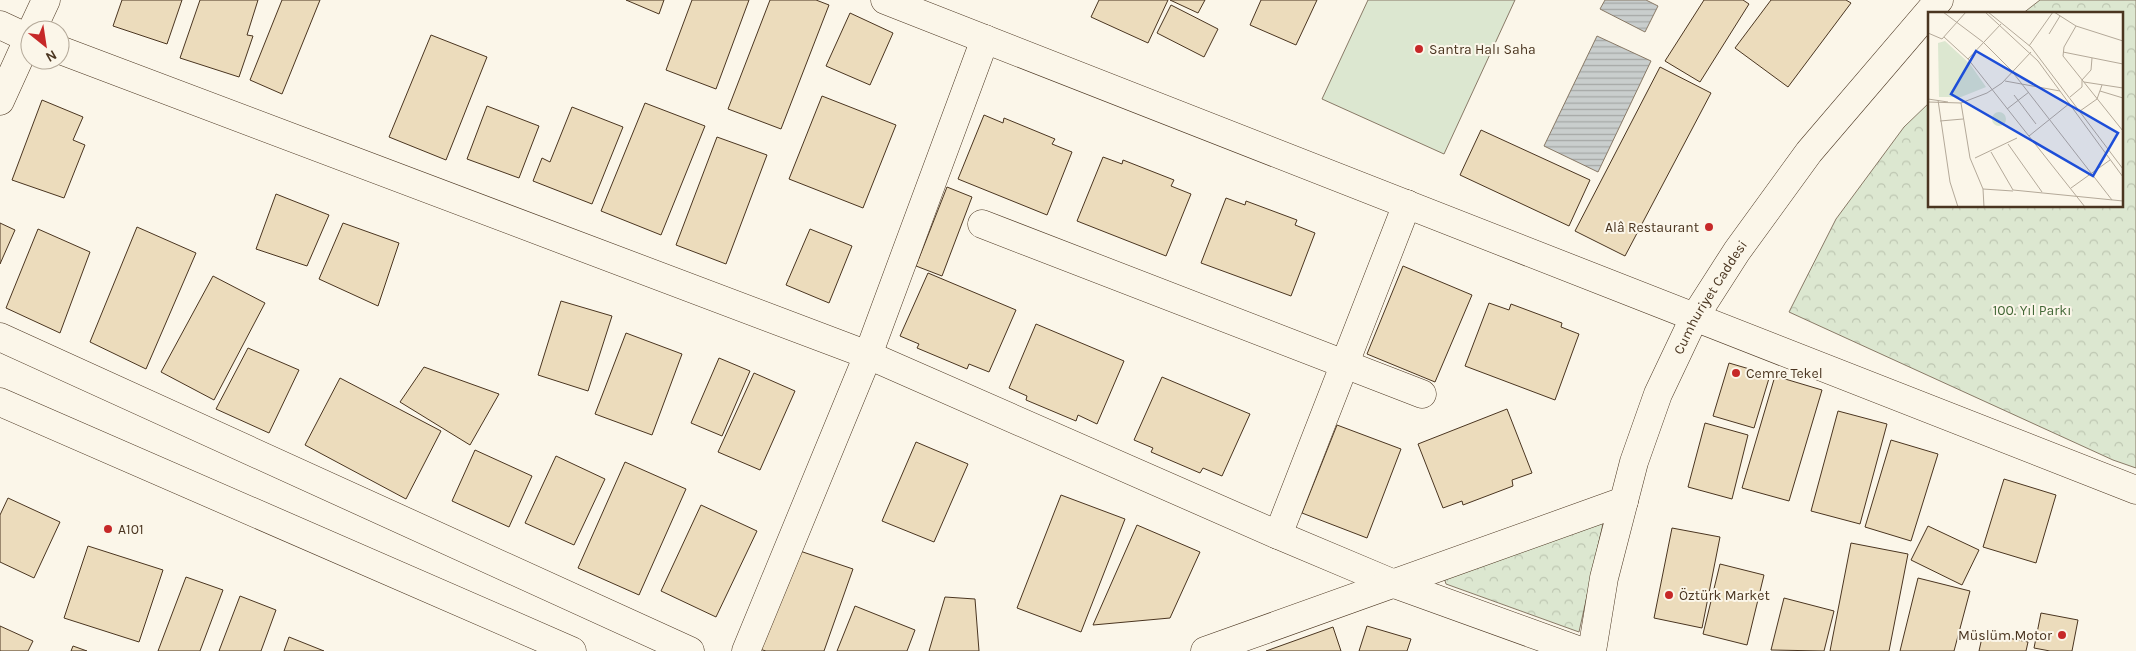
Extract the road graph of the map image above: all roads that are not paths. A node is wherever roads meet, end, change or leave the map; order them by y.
1 (46, 0) edge
2 (885, 0) edge
3 (1939, 0) edge
4 (1929, 12) edge
5 (1928, 13) edge
6 (37, 20) edge
7 (0, 25) edge
8 (20, 32) edge
9 (985, 39) junction
10 (70, 54) edge
11 (20, 57) edge
12 (0, 101) edge
13 (1407, 204) junction
14 (982, 224) dead end
15 (1694, 318) junction
16 (0, 337) edge
17 (868, 354) junction
18 (1345, 363) junction
19 (1422, 394) dead end
20 (0, 402) edge
21 (2136, 490) edge
22 (1624, 501) junction
23 (1278, 535) junction
24 (1392, 583) junction
25 (572, 651) edge
26 (690, 651) edge
27 (746, 651) edge
28 (1205, 651) edge
29 (1580, 651) edge
30 (1592, 651) edge

1 - 6 street
2 - 9 street
3 - 4 street, Cumhuriyet Caddesi
5 - 15 street, Cumhuriyet Caddesi
7 - 8 street
9 - 13 street
9 - 17 street
10 - 17 street
11 - 12 street
13 - 15 street
13 - 18 street
14 - 18 street
15 - 21 street
15 - 22 street, Cumhuriyet Caddesi
16 - 26 street
17 - 23 street
17 - 27 street
18 - 19 street
18 - 23 street
20 - 25 street
22 - 24 street
22 - 30 street, Cumhuriyet Caddesi
23 - 24 street
24 - 28 street
24 - 29 street

